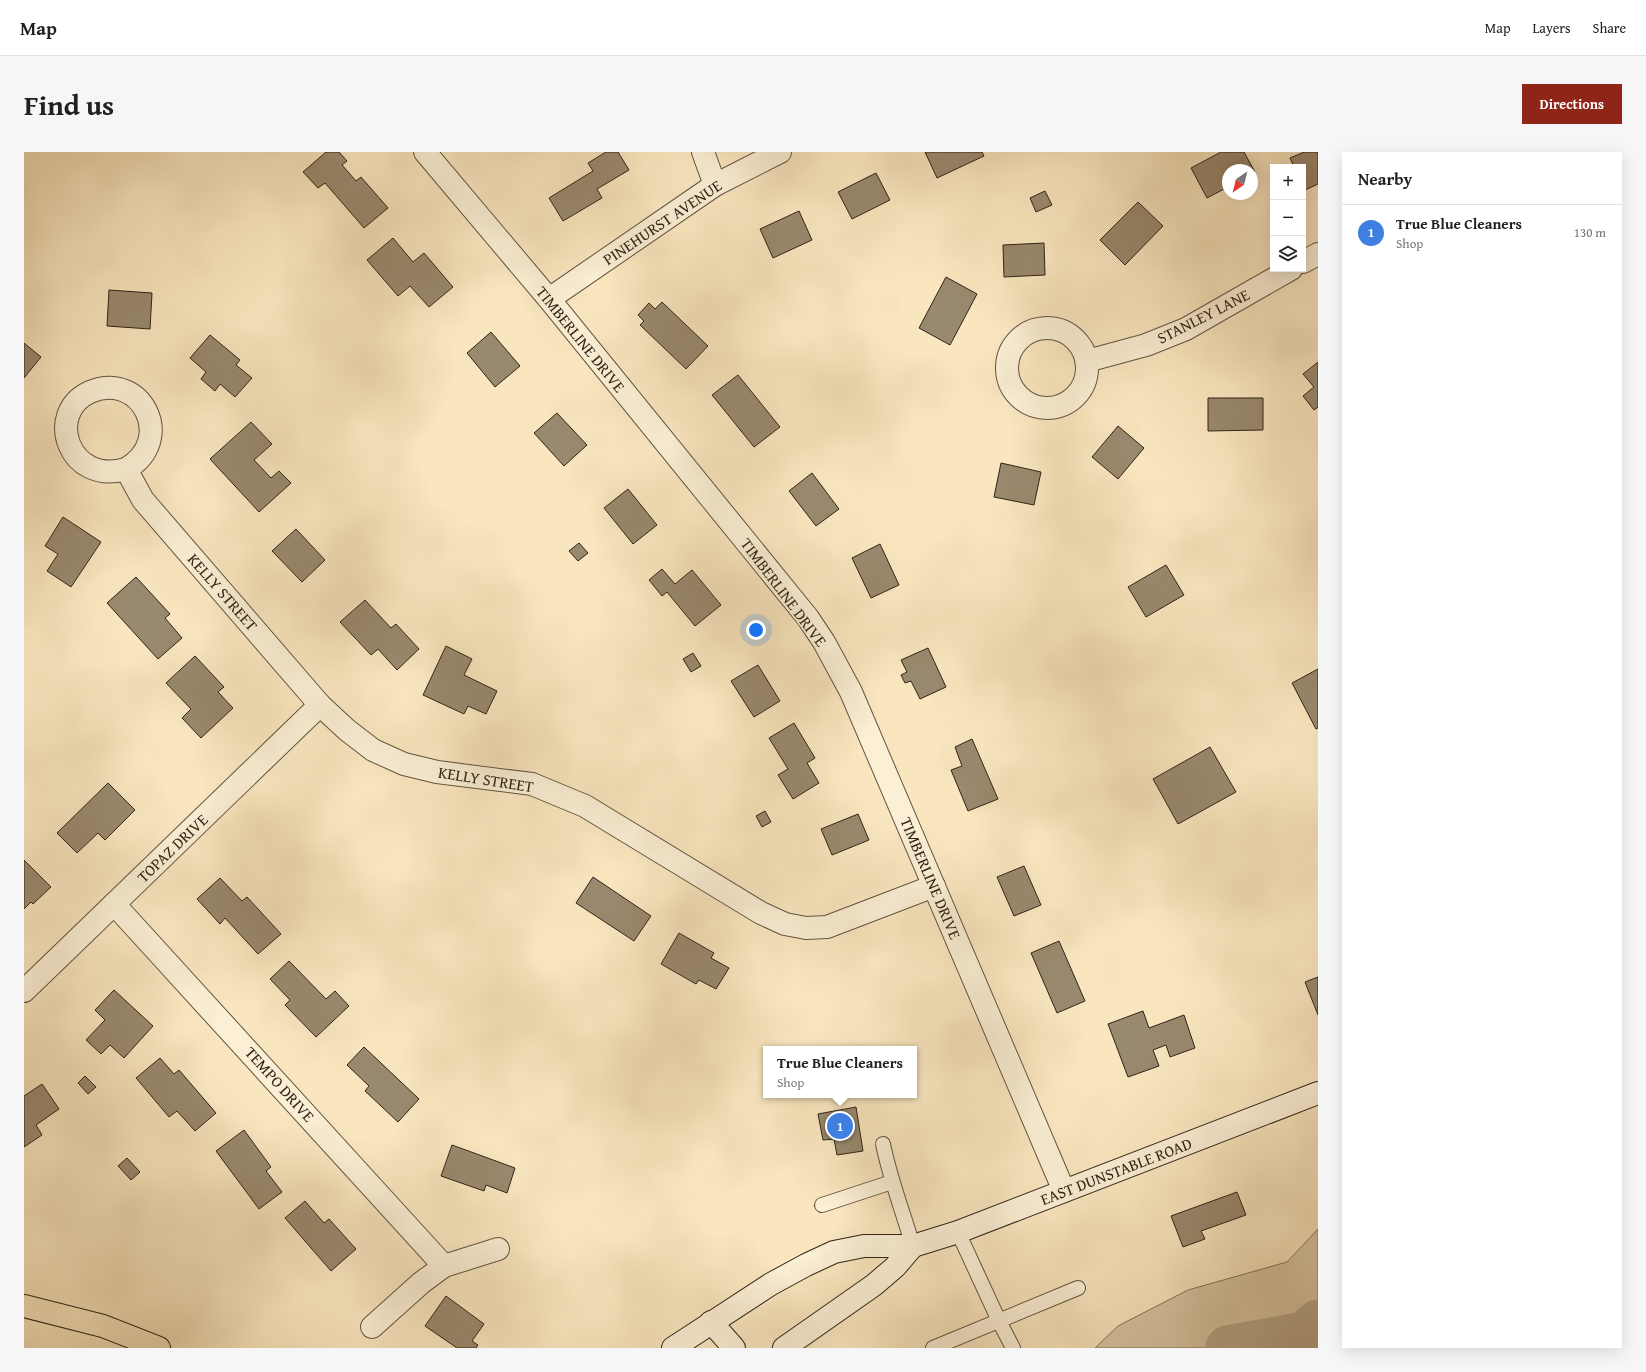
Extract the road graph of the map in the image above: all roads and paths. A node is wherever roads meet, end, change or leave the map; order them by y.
1 (425, 152) edge
2 (703, 152) edge
3 (780, 152) edge
4 (715, 185) junction
5 (1318, 254) edge
6 (1306, 260) edge
7 (1286, 272) edge
8 (549, 299) junction
9 (1087, 361) dead end
10 (126, 469) dead end
11 (320, 705) junction
12 (934, 886) junction
13 (114, 904) junction
14 (24, 991) edge
15 (1318, 1093) edge
16 (883, 1144) dead end
17 (892, 1182) junction
18 (1064, 1191) junction
19 (822, 1205) dead end
20 (958, 1232) junction
21 (913, 1246) junction
22 (498, 1249) dead end
23 (444, 1266) junction
24 (1078, 1288) dead end
25 (24, 1306) edge
26 (999, 1321) junction
27 (711, 1322) junction
28 (372, 1327) dead end
29 (681, 1346) edge
30 (159, 1347) edge
31 (734, 1348) edge
32 (784, 1348) edge
33 (933, 1348) edge
34 (1013, 1348) edge

1 - 8 street, TIMBERLINE DRIVE
2 - 4 street
3 - 4 street, PINEHURST AVENUE
4 - 8 street, PINEHURST AVENUE
5 - 6 street
7 - 9 street, STANLEY LANE
8 - 12 street, TIMBERLINE DRIVE
10 - 11 street, KELLY STREET
11 - 12 street, KELLY STREET
11 - 13 street, TOPAZ DRIVE
12 - 18 street, TIMBERLINE DRIVE
13 - 14 street, TOPAZ DRIVE
13 - 23 street, TEMPO DRIVE
15 - 18 street, EAST DUNSTABLE ROAD
16 - 17 lane
17 - 19 lane
17 - 21 lane
18 - 20 street, EAST DUNSTABLE ROAD
20 - 21 street, EAST DUNSTABLE ROAD
20 - 26 lane
21 - 27 street, EAST DUNSTABLE ROAD
21 - 32 street
22 - 23 street
23 - 28 street
24 - 26 lane
25 - 30 highway
26 - 33 lane
26 - 34 lane
27 - 29 street, EAST DUNSTABLE ROAD
27 - 31 street

